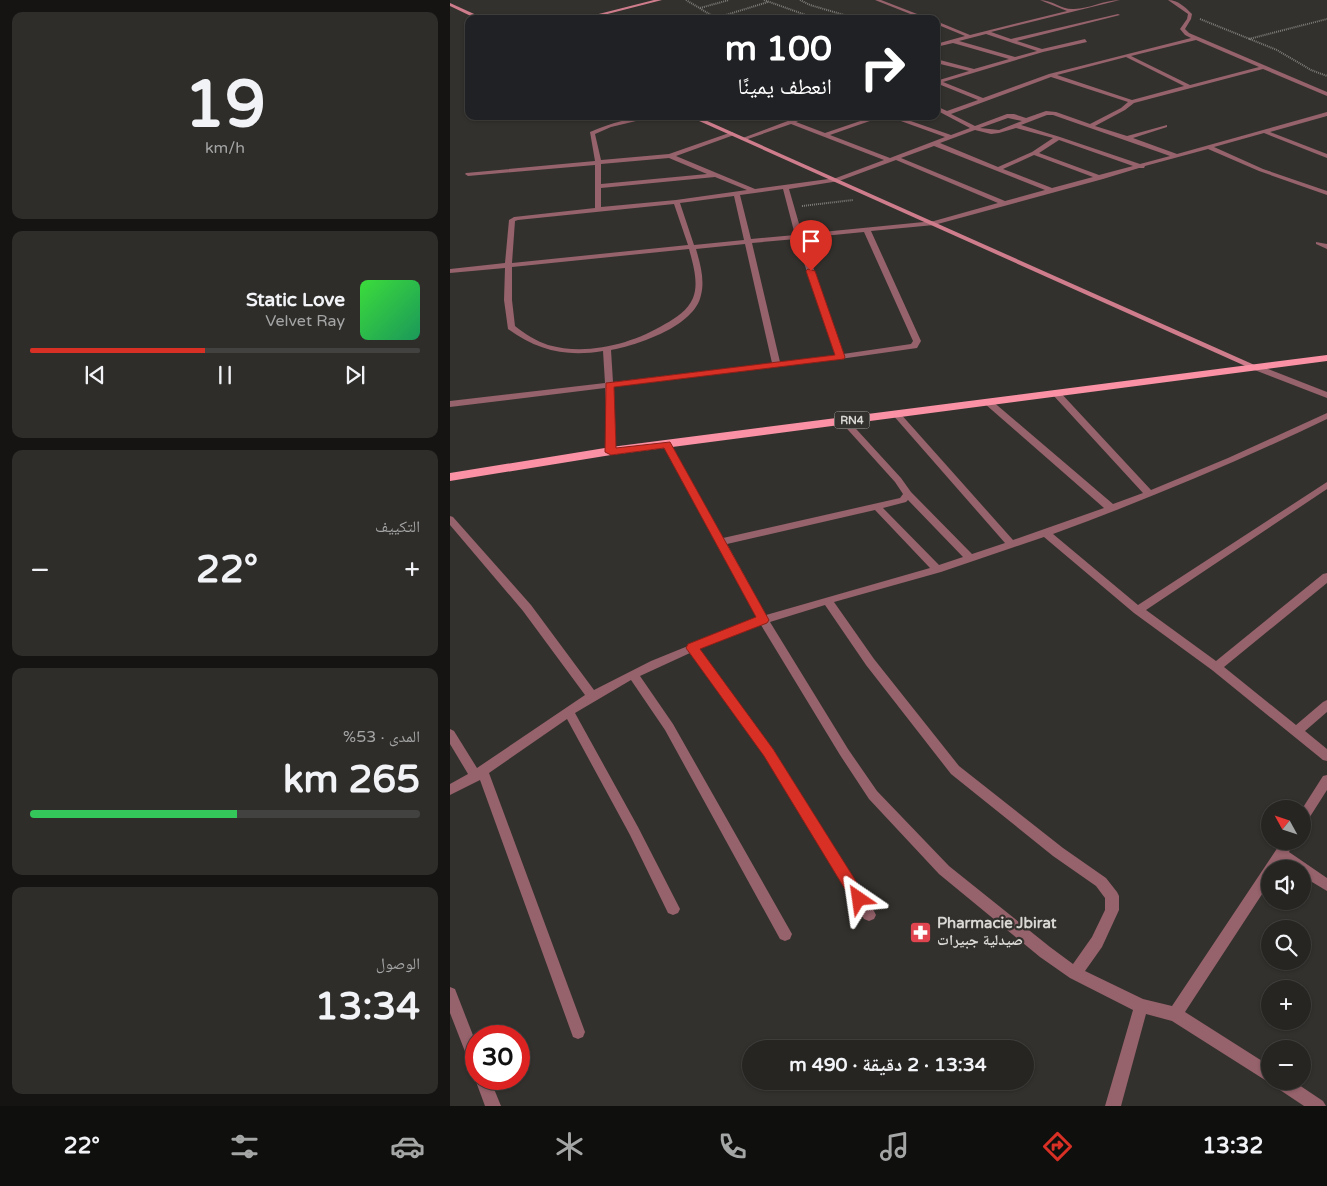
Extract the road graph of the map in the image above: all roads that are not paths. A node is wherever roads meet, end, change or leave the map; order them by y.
1 (660, 0) edge
2 (877, 0) edge
3 (1042, 0) edge
4 (1118, 0) edge
5 (1170, 0) edge
6 (450, 4) edge
7 (1073, 11) junction
8 (473, 15) edge
9 (598, 15) edge
10 (917, 15) edge
11 (1118, 15) dead end
12 (940, 24) edge
13 (986, 32) junction
14 (968, 36) junction
15 (1196, 38) junction
16 (1012, 40) junction
17 (954, 41) junction
18 (1085, 41) dead end
19 (940, 45) edge
20 (1042, 51) junction
21 (1125, 55) junction
22 (1016, 60) junction
23 (940, 62) edge
24 (1263, 67) junction
25 (976, 72) junction
26 (1051, 75) junction
27 (940, 81) edge
28 (940, 83) edge
29 (1190, 87) junction
30 (1327, 94) edge
31 (984, 100) junction
32 (1132, 102) junction
33 (940, 110) edge
34 (947, 113) junction
35 (1327, 114) edge
36 (636, 120) edge
37 (700, 120) edge
38 (796, 120) edge
39 (869, 120) edge
40 (901, 120) edge
41 (1029, 121) junction
42 (791, 122) junction
43 (1092, 125) junction
44 (1017, 126) junction
45 (1165, 126) dead end
46 (976, 128) junction
47 (1263, 130) junction
48 (732, 134) junction
49 (825, 135) junction
50 (950, 137) junction
51 (1058, 138) junction
52 (1128, 138) junction
53 (743, 139) junction
54 (933, 143) junction
55 (1209, 147) junction
56 (1034, 153) junction
57 (670, 156) junction
58 (1177, 156) junction
59 (1327, 156) edge
60 (896, 158) junction
61 (889, 160) junction
62 (598, 161) junction
63 (1142, 167) junction
64 (998, 169) junction
65 (468, 174) dead end
66 (718, 175) junction
67 (1101, 178) junction
68 (837, 180) junction
69 (597, 186) junction
70 (786, 189) junction
71 (1053, 191) junction
72 (757, 192) junction
73 (1327, 193) edge
74 (737, 195) junction
75 (676, 202) junction
76 (1004, 203) junction
77 (598, 209) junction
78 (934, 223) junction
79 (867, 230) junction
80 (799, 237) junction
81 (747, 242) junction
82 (1318, 243) dead end
83 (1327, 246) edge
84 (692, 248) junction
85 (509, 265) junction
86 (450, 271) edge
87 (607, 348) junction
88 (840, 357) junction
89 (1327, 358) edge
90 (776, 364) junction
91 (1255, 366) junction
92 (610, 385) junction
93 (1056, 393) junction
94 (1327, 395) edge
95 (988, 402) junction
96 (450, 404) edge
97 (896, 414) junction
98 (1327, 416) edge
99 (844, 421) junction
100 (667, 444) junction
101 (611, 452) junction
102 (450, 477) edge
103 (1327, 485) edge
104 (908, 494) junction
105 (1150, 494) junction
106 (877, 506) junction
107 (1112, 509) junction
108 (450, 519) edge
109 (1046, 532) junction
110 (720, 542) junction
111 (1011, 544) junction
112 (970, 558) junction
113 (937, 568) junction
114 (1327, 577) edge
115 (827, 600) junction
116 (1138, 610) junction
117 (763, 620) junction
118 (692, 648) junction
119 (1216, 667) junction
120 (633, 674) junction
121 (593, 696) junction
122 (1327, 705) edge
123 (568, 713) junction
124 (1297, 731) junction
125 (450, 734) edge
126 (1327, 756) edge
127 (480, 774) junction
128 (1327, 780) edge
129 (450, 790) edge
130 (1311, 805) edge
131 (1283, 850) edge
132 (1281, 854) junction
133 (1277, 860) edge
134 (1261, 885) edge
135 (1327, 885) edge
136 (673, 909) dead end
137 (869, 915) dead end
138 (785, 934) dead end
139 (1075, 973) junction
140 (450, 994) edge
141 (1141, 1006) junction
142 (1175, 1014) junction
143 (578, 1032) dead end
144 (465, 1033) edge
145 (1261, 1069) edge
146 (487, 1090) edge
147 (1294, 1090) edge
148 (493, 1106) edge
149 (1113, 1106) edge
150 (1318, 1106) edge

1 - 9 street
2 - 10 street
3 - 7 street
4 - 7 street
5 - 15 street
6 - 8 street
7 - 13 street
11 - 16 street
12 - 14 street
13 - 14 street
13 - 16 street
14 - 17 street
15 - 21 street
15 - 24 street
16 - 20 street
17 - 19 street
17 - 22 street
18 - 20 street
20 - 22 street
21 - 26 street
21 - 29 street
22 - 25 street
23 - 25 street
24 - 29 street
24 - 30 street
25 - 27 street
26 - 31 street
26 - 32 street
28 - 31 street
29 - 32 street
31 - 34 street
32 - 43 street
33 - 34 street
34 - 46 street
35 - 47 street
36 - 62 street
37 - 48 street
38 - 42 street
39 - 49 street
40 - 50 street
41 - 43 street
41 - 44 street
41 - 46 street
42 - 49 street
42 - 53 street
43 - 52 street
44 - 46 street
44 - 51 street
45 - 52 street
46 - 50 street
47 - 55 street
47 - 59 street
48 - 53 street
48 - 57 street
49 - 61 street
50 - 54 street
51 - 56 street
51 - 63 street
52 - 58 street
53 - 68 street
54 - 60 street
54 - 64 street
55 - 58 street
55 - 73 street
56 - 64 street
56 - 67 street
57 - 62 street
57 - 66 street
58 - 63 street
60 - 61 street
60 - 76 street
61 - 68 street
62 - 65 street
62 - 69 street
63 - 67 street
64 - 71 street
66 - 69 street
66 - 72 street
67 - 71 street
68 - 70 street
68 - 78 street
69 - 77 street
70 - 72 street
70 - 80 street
71 - 76 street
72 - 74 street
74 - 75 street
74 - 81 street
75 - 77 street
75 - 84 street
76 - 78 street
77 - 85 street
78 - 79 street
78 - 91 street
79 - 80 street
79 - 88 street
80 - 81 street
80 - 88 street
81 - 84 street
81 - 90 street
82 - 83 street
84 - 85 street
84 - 87 street
85 - 86 street
85 - 87 street
87 - 92 street
88 - 90 street
89 - 91 main road, RN4
90 - 92 street
91 - 93 main road, RN4
91 - 94 street
92 - 96 street
92 - 101 street
93 - 95 main road, RN4
93 - 105 street
95 - 97 main road, RN4
95 - 107 street
97 - 99 main road, RN4
97 - 111 street
98 - 105 street
99 - 100 main road, RN4
99 - 104 street
100 - 101 main road, RN4
100 - 110 street
101 - 102 main road, RN4
103 - 116 street
104 - 106 street
104 - 112 street
105 - 107 street
106 - 110 street
106 - 113 street
107 - 109 street
108 - 121 street
109 - 111 street
109 - 116 street
110 - 117 street
111 - 112 street
112 - 113 street
113 - 115 street
114 - 119 street
115 - 117 street
115 - 139 street
116 - 119 street
117 - 118 street
117 - 139 street
118 - 120 street
118 - 137 street
119 - 124 street
120 - 121 street
120 - 138 street
121 - 123 street
122 - 124 street
123 - 127 street
123 - 136 street
124 - 126 street
125 - 127 street
127 - 129 street
127 - 143 street
128 - 130 street
131 - 132 street
132 - 133 street
132 - 135 street
134 - 142 street
139 - 141 street
140 - 144 street
141 - 142 street
141 - 149 street
142 - 145 street
146 - 148 street
147 - 150 street

